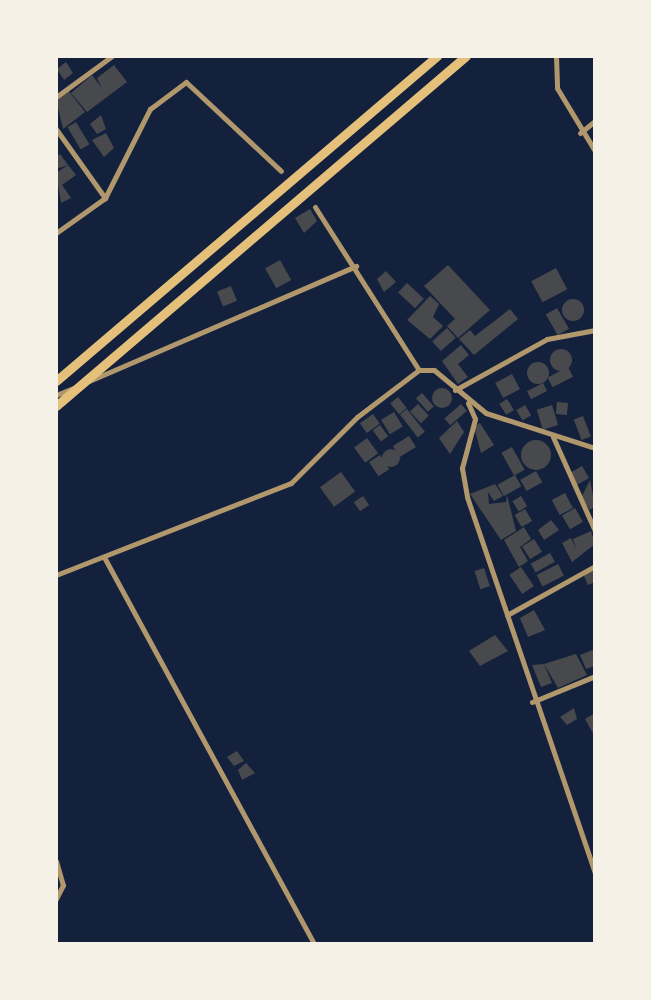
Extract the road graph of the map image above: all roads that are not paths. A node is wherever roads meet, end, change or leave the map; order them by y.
1 (112, 56) edge
2 (437, 56) edge
3 (466, 56) edge
4 (556, 56) edge
5 (56, 97) edge
6 (595, 121) edge
7 (56, 129) edge
8 (580, 133) junction
9 (595, 151) edge
10 (281, 171) dead end
11 (105, 198) junction
12 (315, 207) dead end
13 (56, 233) edge
14 (356, 266) junction
15 (595, 330) edge
16 (419, 370) junction
17 (56, 381) edge
18 (455, 390) junction
19 (56, 395) edge
20 (467, 400) junction
21 (56, 406) edge
22 (486, 413) junction
23 (475, 419) junction
24 (553, 437) junction
25 (595, 448) edge
26 (595, 531) edge
27 (104, 557) junction
28 (595, 566) edge
29 (56, 575) edge
30 (507, 615) junction
31 (595, 676) edge
32 (532, 702) junction
33 (592, 858) edge
34 (56, 861) edge
35 (595, 873) edge
36 (56, 899) edge
37 (314, 944) edge

1 - 5 street
2 - 17 highway
3 - 21 highway
4 - 8 street
6 - 8 street
7 - 11 street
8 - 9 street
10 - 11 street
11 - 13 street
12 - 14 street
14 - 16 street
14 - 19 street
15 - 18 street
16 - 18 street
16 - 27 street
18 - 20 street
20 - 22 street
20 - 23 street
22 - 23 street
22 - 24 street
23 - 30 street
24 - 25 street
24 - 26 street
27 - 29 street
27 - 37 street
28 - 30 street
30 - 32 street
31 - 32 street
32 - 33 street
33 - 35 street
34 - 36 street

